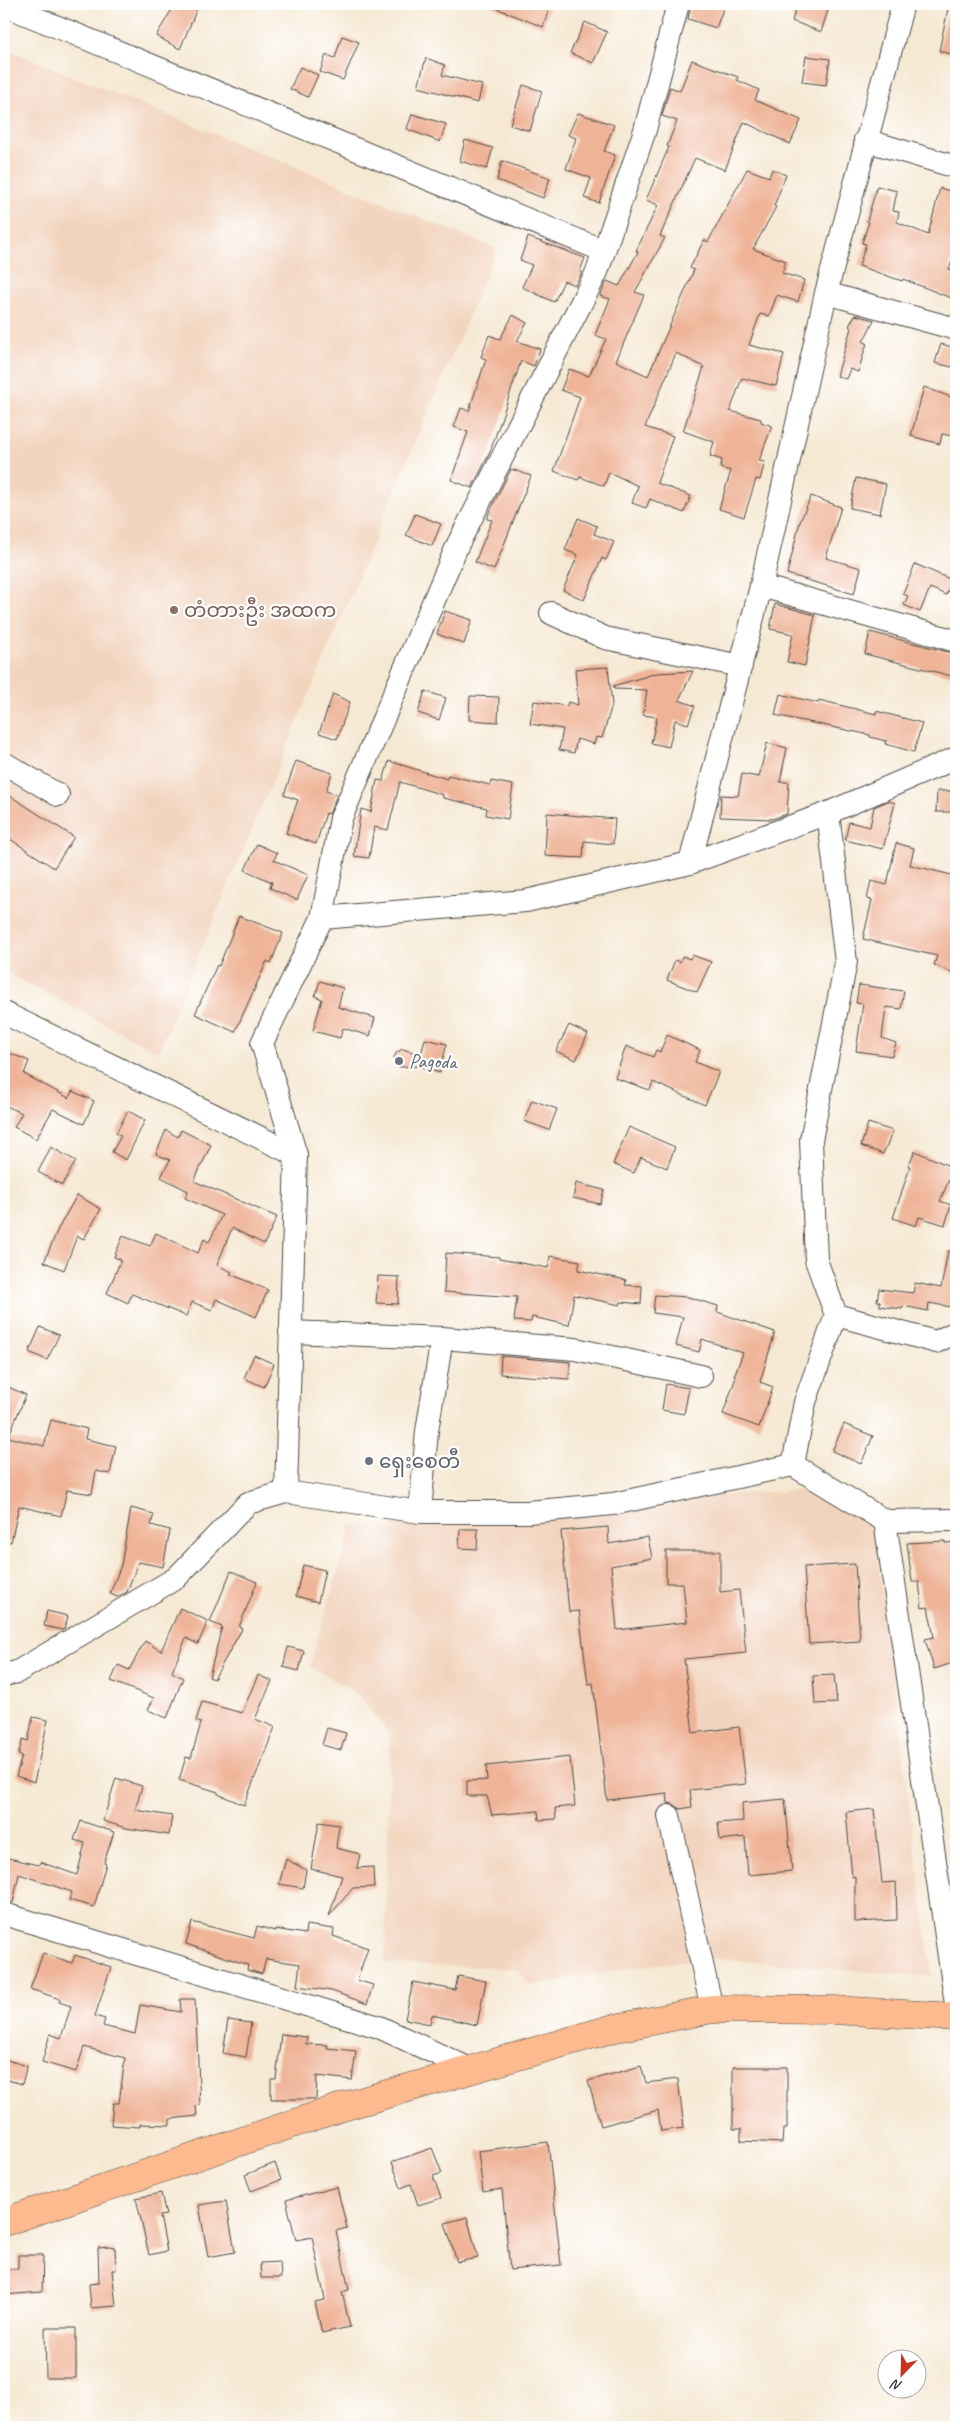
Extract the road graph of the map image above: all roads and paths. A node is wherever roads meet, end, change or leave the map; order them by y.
1 (678, 4) edge
2 (903, 4) edge
3 (4, 5) edge
4 (865, 140) junction
5 (956, 167) edge
6 (604, 251) junction
7 (826, 293) junction
8 (956, 328) edge
9 (761, 586) junction
10 (551, 613) dead end
11 (956, 641) edge
12 (741, 666) junction
13 (956, 758) edge
14 (4, 763) edge
15 (58, 795) dead end
16 (828, 813) junction
17 (690, 863) junction
18 (322, 918) junction
19 (4, 1013) edge
20 (296, 1155) junction
21 (836, 1315) junction
22 (290, 1332) junction
23 (956, 1332) edge
24 (442, 1338) junction
25 (701, 1376) dead end
26 (794, 1465) junction
27 (286, 1492) junction
28 (420, 1512) junction
29 (956, 1520) edge
30 (885, 1522) junction
31 (4, 1674) edge
32 (669, 1816) dead end
33 (4, 1914) edge
34 (956, 2004) edge
35 (712, 2009) junction
36 (956, 2017) edge
37 (472, 2070) junction
38 (4, 2222) edge

1 - 6 street
2 - 4 street
3 - 6 street
4 - 5 street
4 - 7 street
6 - 18 street
7 - 8 street
7 - 9 street
9 - 11 street
9 - 12 street
10 - 12 street
12 - 17 street
13 - 16 street
14 - 15 street
16 - 17 street
16 - 21 street
17 - 18 street
18 - 20 street
19 - 20 street
20 - 22 street
21 - 23 street
21 - 26 street
22 - 24 street
22 - 27 street
24 - 25 street
24 - 28 street
26 - 28 street
26 - 30 street
27 - 28 street
27 - 31 street
29 - 30 street
30 - 34 street
32 - 35 street
33 - 37 street
35 - 36 highway
35 - 37 highway
37 - 38 highway

